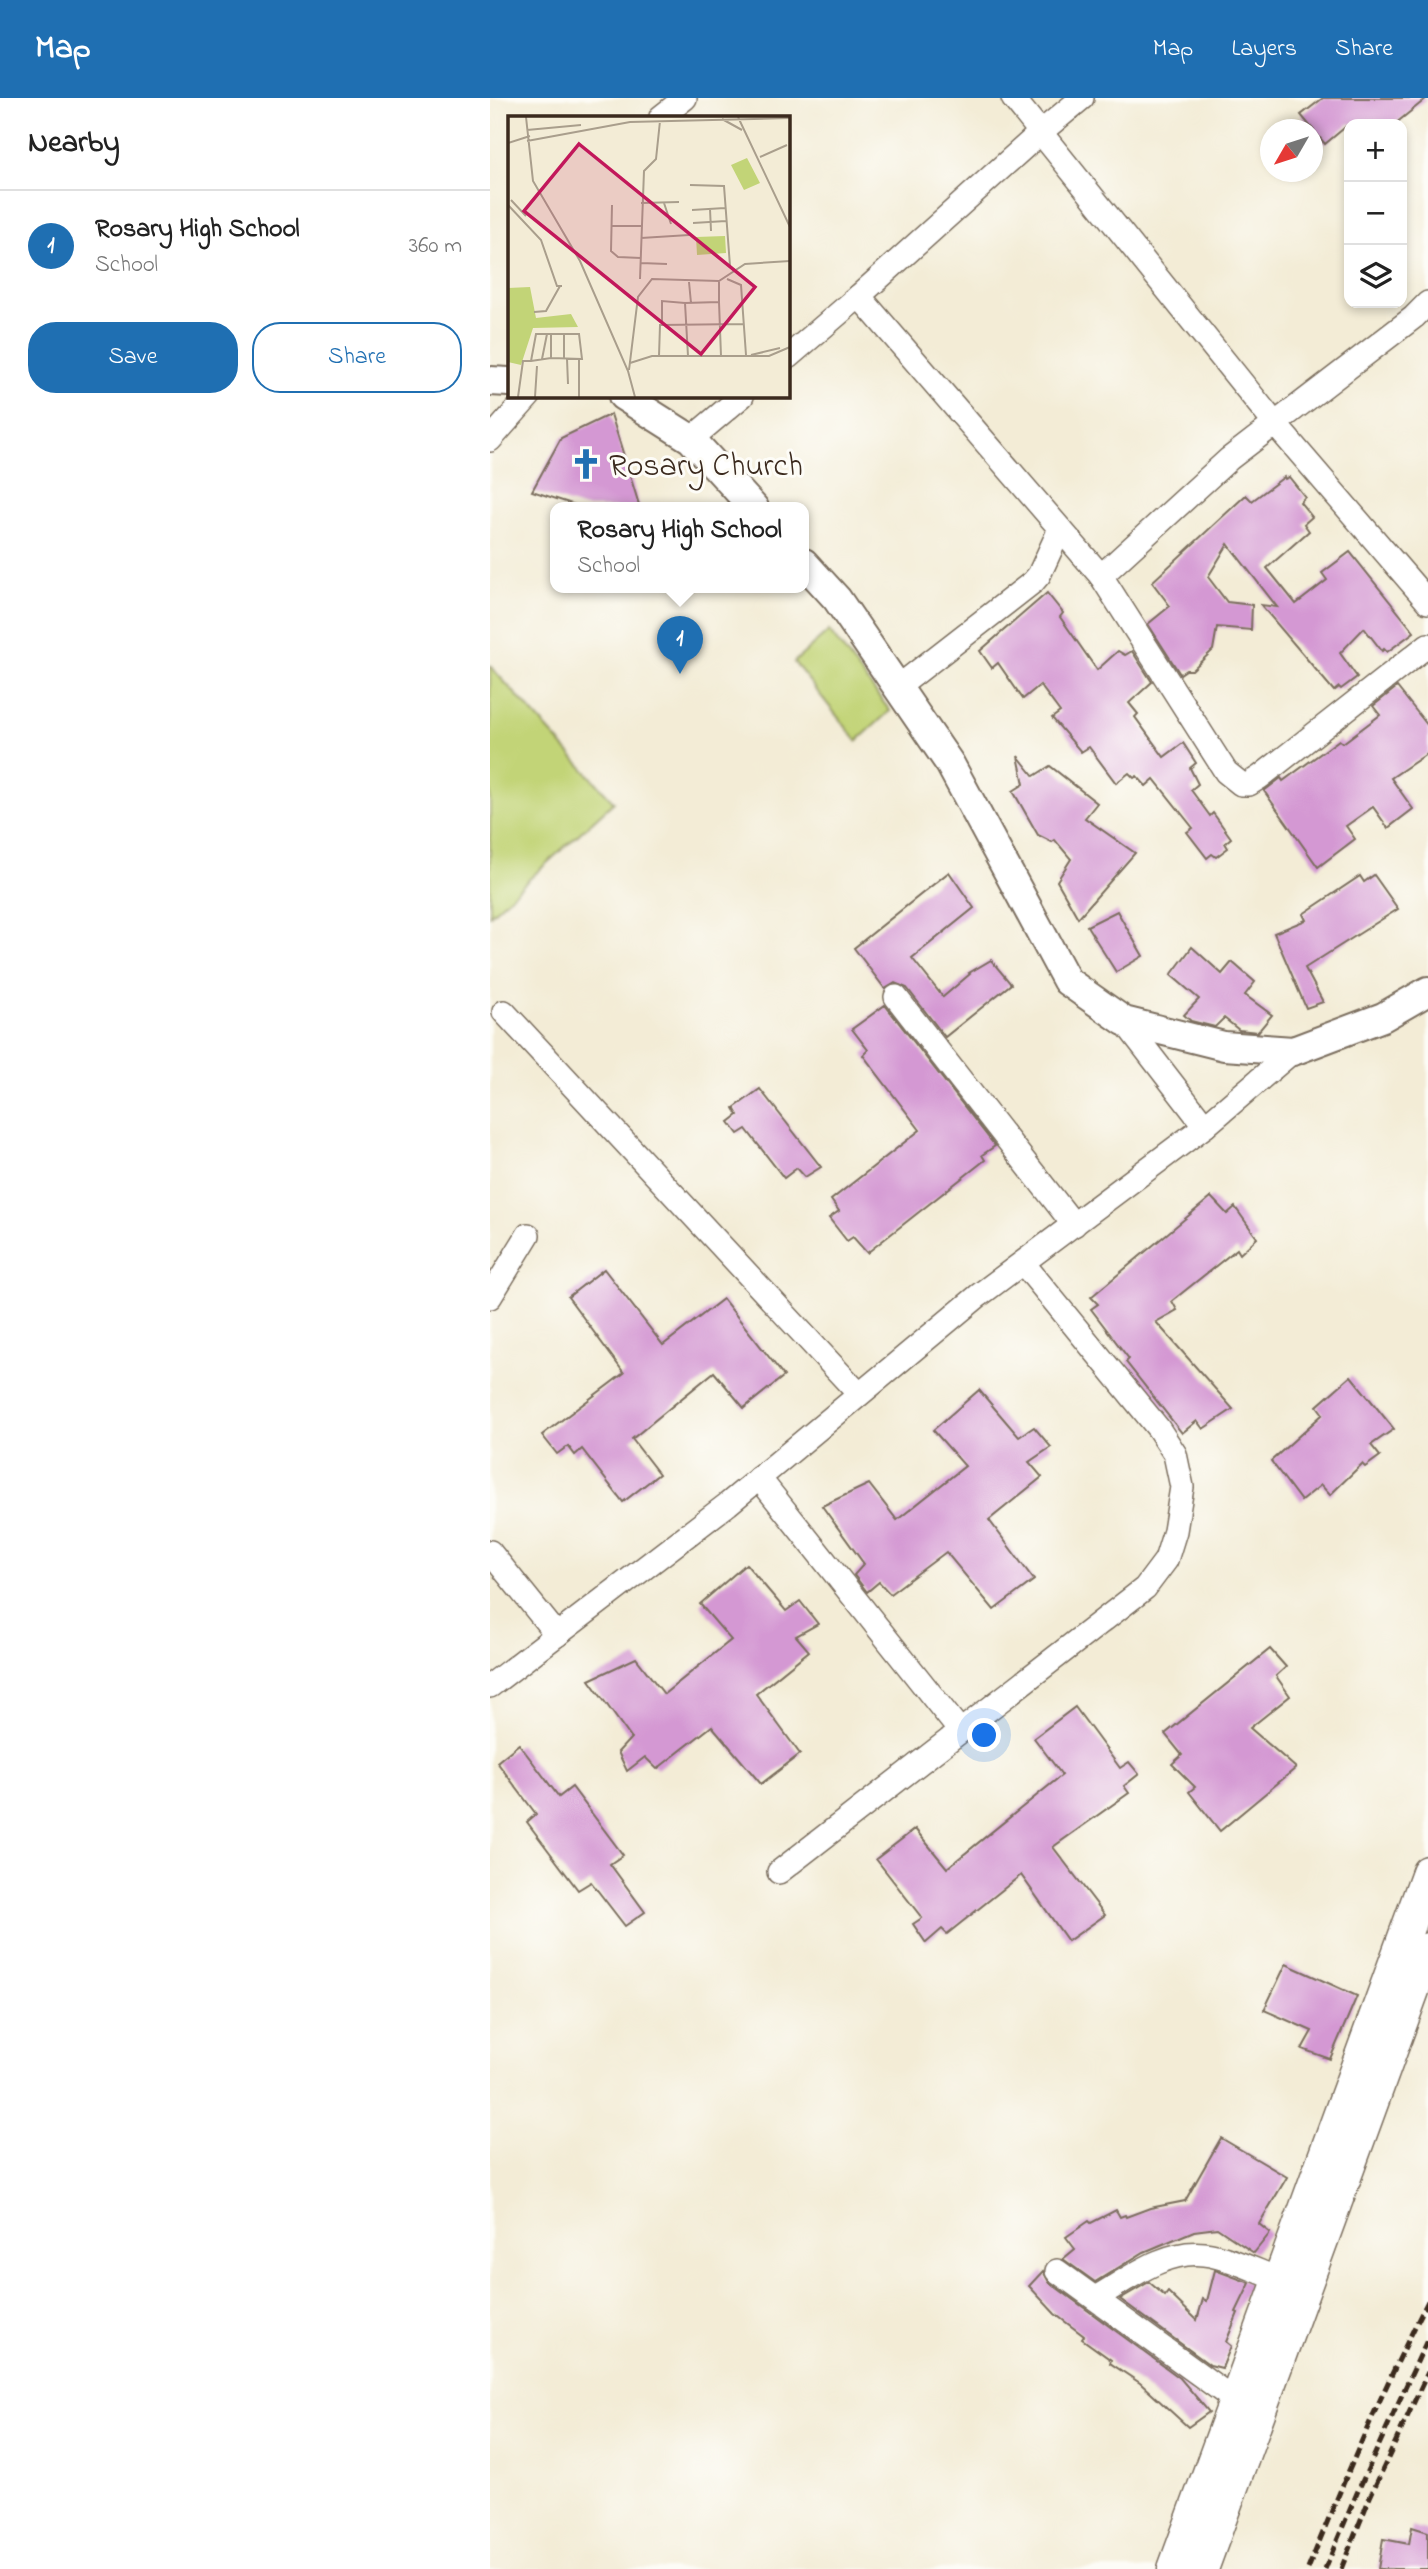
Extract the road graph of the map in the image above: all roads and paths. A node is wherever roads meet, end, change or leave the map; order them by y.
1 (685, 98) edge
2 (1013, 98) edge
3 (1082, 98) edge
4 (662, 116) edge
5 (1041, 132) junction
6 (859, 296) junction
7 (1428, 303) edge
8 (789, 356) edge
9 (490, 381) edge
10 (508, 383) edge
11 (528, 397) edge
12 (625, 397) edge
13 (741, 397) edge
14 (1275, 424) junction
15 (691, 439) junction
16 (490, 440) edge
17 (749, 502) edge
18 (1060, 529) junction
19 (809, 568) edge
20 (1101, 576) junction
21 (1428, 602) edge
22 (1428, 645) edge
23 (898, 688) junction
24 (1428, 991) edge
25 (896, 997) dead end
26 (504, 1012) dead end
27 (1124, 1021) junction
28 (1293, 1051) junction
29 (1205, 1126) junction
30 (1074, 1225) junction
31 (528, 1235) dead end
32 (1023, 1263) junction
33 (490, 1297) edge
34 (859, 1394) junction
35 (759, 1478) junction
36 (490, 1552) edge
37 (556, 1635) junction
38 (490, 1686) edge
39 (960, 1731) junction
40 (779, 1872) dead end
41 (1428, 1872) edge
42 (1428, 1949) edge
43 (1057, 2271) dead end
44 (1281, 2280) junction
45 (1095, 2298) junction
46 (1236, 2401) junction
47 (1174, 2569) edge
48 (1202, 2569) edge

1 - 4 street
2 - 5 street
3 - 5 street
5 - 6 street
5 - 14 street
6 - 8 street
6 - 18 street
7 - 14 street
9 - 10 street
11 - 16 street
12 - 15 street
13 - 15 street
14 - 20 street
14 - 21 street
15 - 17 street
18 - 20 street
18 - 23 street
19 - 23 street
20 - 22 street
23 - 27 street
24 - 28 street
25 - 30 street
26 - 34 street
27 - 28 street
27 - 29 street
28 - 29 street
29 - 30 street
30 - 32 street
31 - 33 street
32 - 34 street
32 - 39 street
34 - 35 street
35 - 37 street
35 - 39 street
36 - 37 street
37 - 38 street
39 - 40 street
41 - 44 main road
42 - 48 main road
43 - 45 street
44 - 45 street
44 - 46 main road
45 - 46 street
46 - 47 main road

